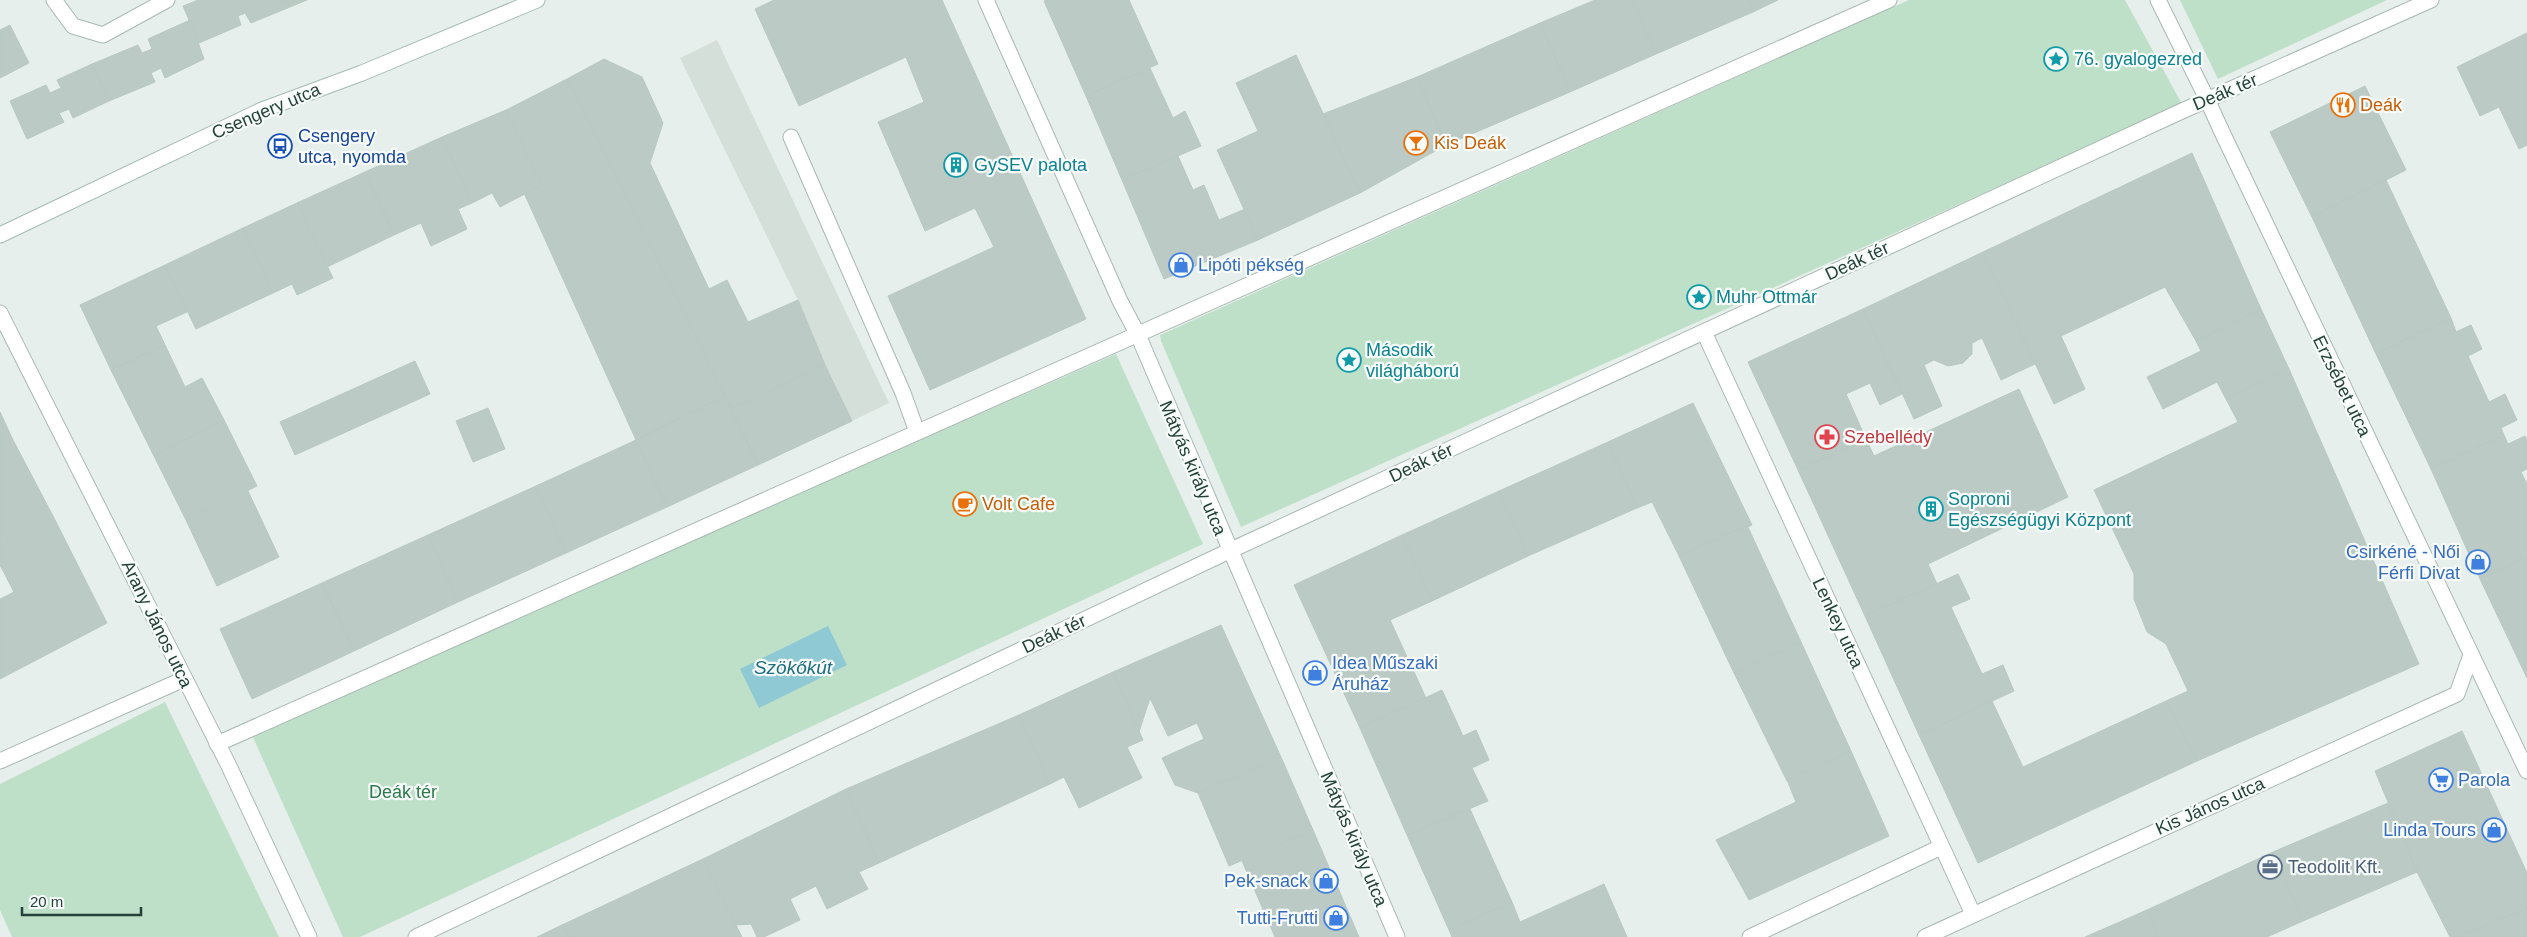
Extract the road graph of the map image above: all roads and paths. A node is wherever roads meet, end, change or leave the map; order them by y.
1 (54, 0) edge
2 (167, 0) edge
3 (537, 0) edge
4 (986, 0) edge
5 (1889, 0) edge
6 (2158, 0) edge
7 (2431, 0) edge
8 (2207, 99) junction
9 (791, 137) dead end
10 (0, 235) edge
11 (0, 313) edge
12 (1704, 332) junction
13 (1138, 335) junction
14 (917, 432) junction
15 (1229, 551) junction
16 (2471, 655) junction
17 (184, 679) junction
18 (218, 744) junction
19 (0, 761) edge
20 (2527, 771) edge
21 (1941, 847) junction
22 (1973, 914) junction
23 (309, 937) edge
24 (416, 937) edge
25 (1397, 937) edge
26 (1750, 937) edge
27 (1925, 937) edge

1 - 2 street
3 - 10 street, Csengery utca
4 - 13 street, Mátyás király utca
5 - 13 street
6 - 8 street, Erzsébet utca
7 - 8 street, Deák tér
8 - 12 street, Deák tér
8 - 16 street, Erzsébet utca
9 - 14 street
11 - 17 street, Arany János utca
12 - 15 street, Deák tér
12 - 21 street, Lenkey utca
13 - 14 street
13 - 15 street, Mátyás király utca
14 - 18 street
15 - 24 street, Deák tér
15 - 25 street, Mátyás király utca
16 - 20 street, Erzsébet utca
16 - 22 street, Kis János utca
17 - 18 street, Arany János utca
17 - 19 street
18 - 23 street, Arany János utca
21 - 22 street, Lenkey utca
21 - 26 street
22 - 27 street, Kis János utca

